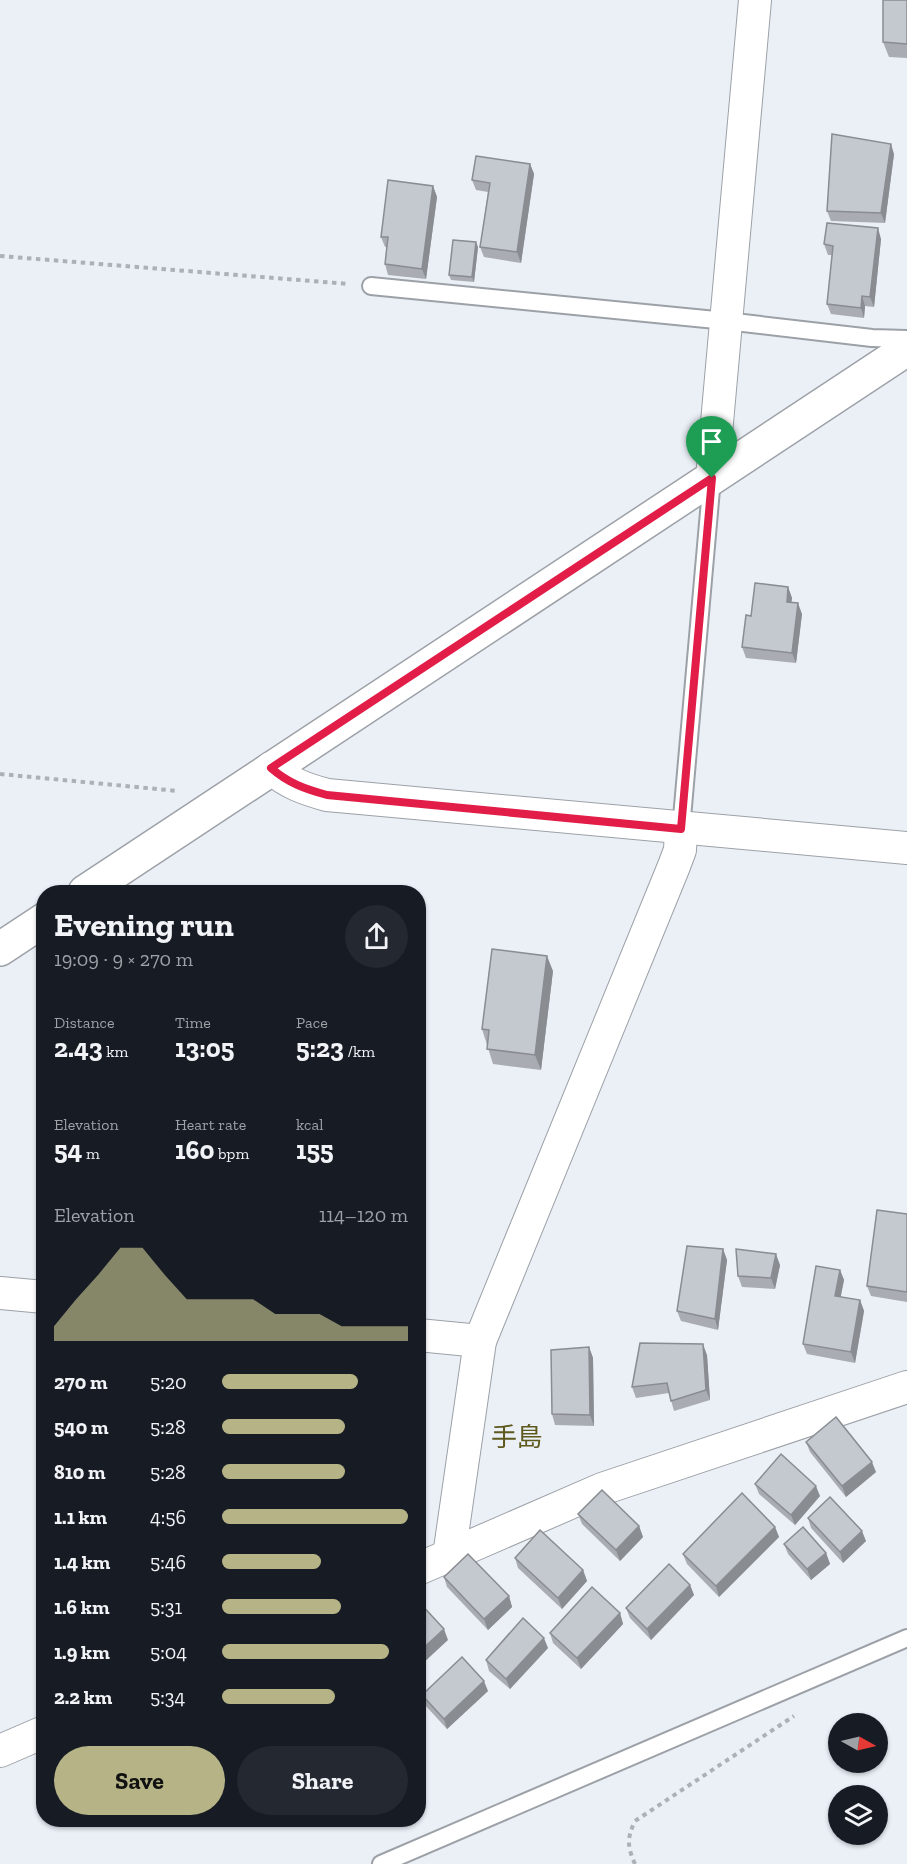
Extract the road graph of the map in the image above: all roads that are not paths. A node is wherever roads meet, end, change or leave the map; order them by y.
1 (755, 0) edge
2 (371, 286) road end
3 (726, 321) junction
4 (907, 339) edge
5 (907, 349) edge
6 (712, 478) junction
7 (271, 768) junction
8 (681, 829) junction
9 (907, 848) edge
10 (96, 885) edge
11 (36, 925) edge
12 (0, 949) edge
13 (0, 1293) edge
14 (36, 1296) edge
15 (426, 1336) edge
16 (480, 1341) junction
17 (907, 1388) edge
18 (448, 1556) junction
19 (426, 1566) edge
20 (907, 1638) edge
21 (36, 1735) edge
22 (0, 1751) edge
23 (381, 1864) edge

1 - 3 street
2 - 3 lane
3 - 4 lane
3 - 6 street
5 - 6 street
6 - 7 street
6 - 8 lane
7 - 8 street
7 - 10 street
8 - 9 street
8 - 16 street
11 - 12 street
13 - 14 street
15 - 16 street
16 - 18 street
17 - 18 street
18 - 19 street
20 - 23 lane
21 - 22 street

